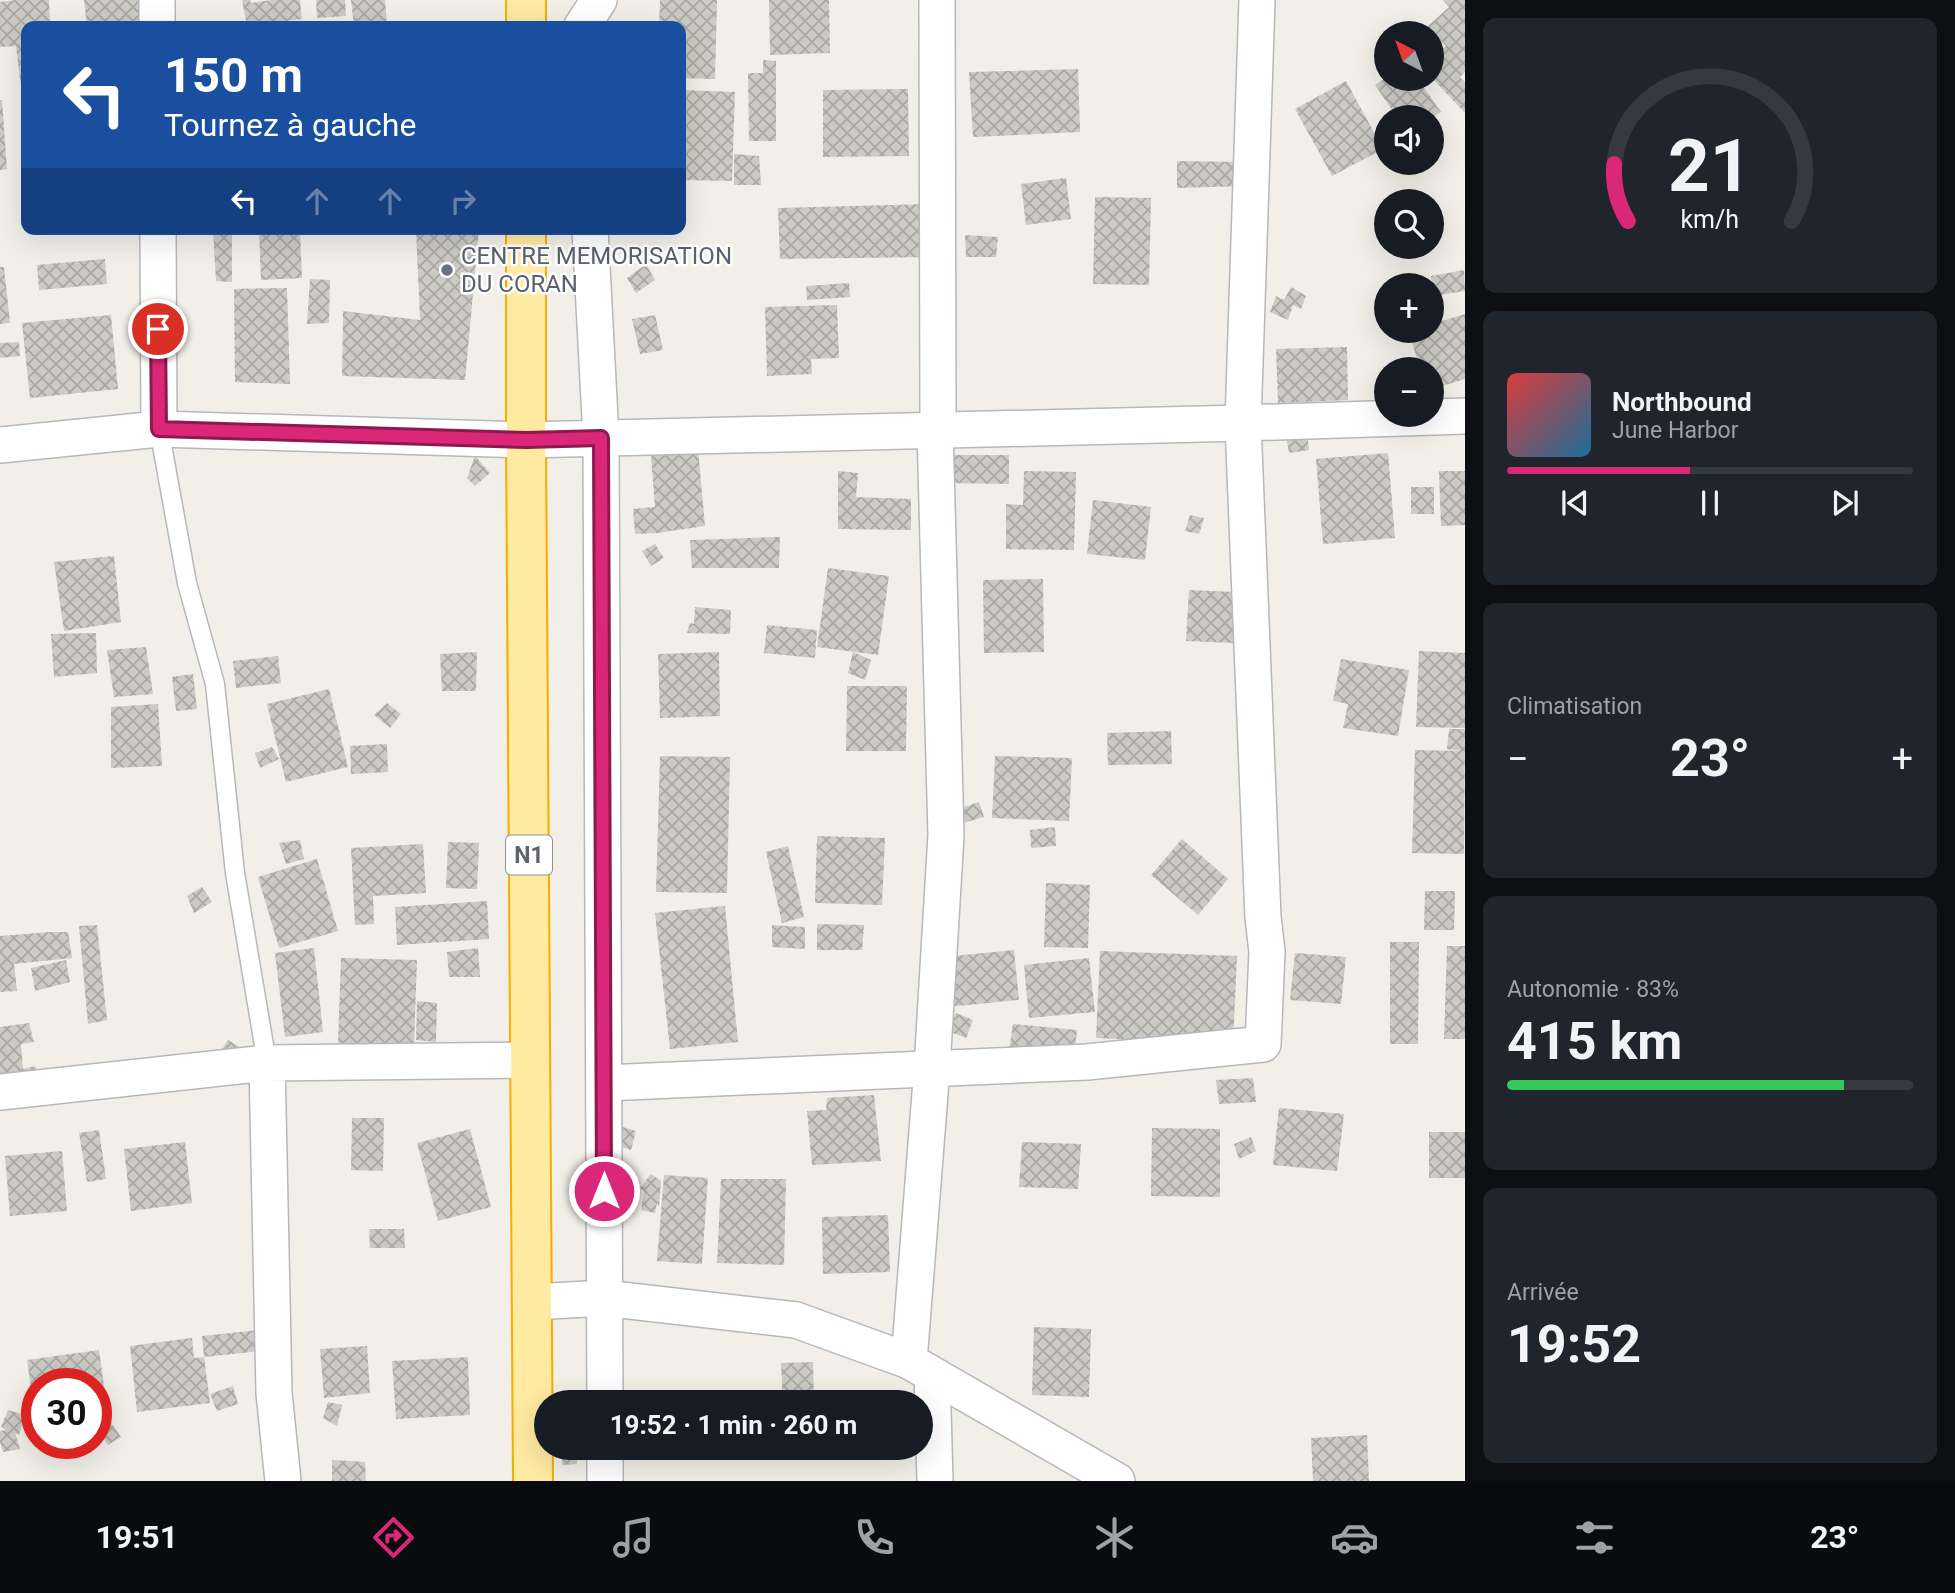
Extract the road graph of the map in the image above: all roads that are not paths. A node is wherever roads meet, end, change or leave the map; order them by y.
1 (157, 0) edge
2 (526, 0) edge
3 (599, 0) edge
4 (937, 0) edge
5 (1257, 0) edge
6 (157, 21) edge
7 (526, 21) edge
8 (585, 21) edge
9 (158, 235) edge
10 (526, 235) edge
11 (590, 235) edge
12 (1465, 416) edge
13 (1243, 423) junction
14 (159, 429) junction
15 (935, 430) junction
16 (601, 438) junction
17 (526, 440) junction
18 (0, 445) edge
19 (531, 1060) junction
20 (267, 1063) junction
21 (932, 1068) junction
22 (604, 1083) junction
23 (0, 1092) edge
24 (604, 1298) junction
25 (533, 1302) junction
26 (921, 1367) junction
27 (605, 1390) edge
28 (605, 1460) edge
29 (283, 1481) edge
30 (533, 1481) edge
31 (605, 1481) edge
32 (935, 1481) edge
33 (1117, 1481) edge

1 - 6 street
2 - 7 highway
3 - 8 street
4 - 15 street
5 - 13 street
9 - 14 street
10 - 17 highway, N1
11 - 16 street
12 - 13 street
13 - 15 street
13 - 21 street
14 - 17 street
14 - 18 street
14 - 20 lane
15 - 16 street
15 - 21 street
16 - 17 street
16 - 22 street
17 - 19 highway, N1
19 - 20 street
19 - 25 highway, N1
20 - 23 street
20 - 29 street
21 - 22 street
21 - 26 street
22 - 24 street
24 - 25 street
24 - 26 street
24 - 27 street
25 - 30 highway, N1
26 - 32 street
26 - 33 street
28 - 31 street

